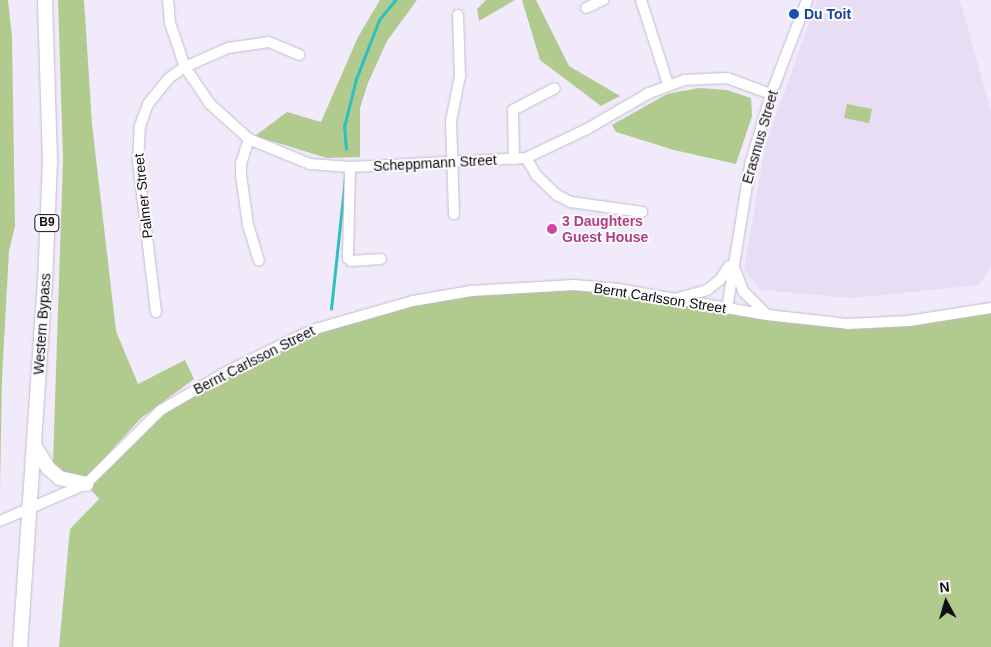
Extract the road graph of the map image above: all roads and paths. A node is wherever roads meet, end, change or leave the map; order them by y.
1 (46, 0) edge
2 (168, 0) edge
3 (602, 0) edge
4 (641, 0) edge
5 (807, 0) edge
6 (586, 8) dead end
7 (458, 15) dead end
8 (299, 55) dead end
9 (184, 67) junction
10 (668, 84) junction
11 (555, 88) dead end
12 (771, 94) junction
13 (249, 139) junction
14 (526, 158) junction
15 (514, 159) junction
16 (452, 162) junction
17 (350, 167) junction
18 (642, 212) dead end
19 (454, 214) dead end
20 (381, 259) dead end
21 (259, 260) dead end
22 (732, 261) junction
23 (674, 299) junction
24 (991, 308) edge
25 (727, 309) junction
26 (156, 312) dead end
27 (767, 315) junction
28 (34, 446) junction
29 (86, 484) junction
30 (28, 510) junction
31 (0, 521) edge
32 (20, 647) edge

1 - 28 highway, Western Bypass / B9
2 - 9 street, Scheppmann Street
3 - 6 street
4 - 10 street
5 - 12 street, Erasmus Street
7 - 16 street
8 - 9 street, Palmer Street
9 - 13 street, Scheppmann Street
9 - 26 street, Palmer Street
10 - 12 street, Scheppmann Street
10 - 14 street, Scheppmann Street
11 - 15 street
12 - 22 street, Erasmus Street
13 - 17 street, Scheppmann Street
13 - 21 street
14 - 15 street, Scheppmann Street
14 - 18 street
15 - 16 street, Scheppmann Street
16 - 17 street, Scheppmann Street
16 - 19 street
17 - 20 street
22 - 23 street
22 - 25 street, Erasmus Street
22 - 27 street
23 - 25 street, Bernt Carlsson Street
23 - 29 street, Bernt Carlsson Street
24 - 27 street, Bernt Carlsson Street
25 - 27 street, Bernt Carlsson Street
28 - 29 highway
28 - 30 highway, Western Bypass / B9
29 - 30 street, Bernt Carlsson Street
30 - 31 street, Bernt Carlsson Street
30 - 32 highway, Western Bypass / B9

